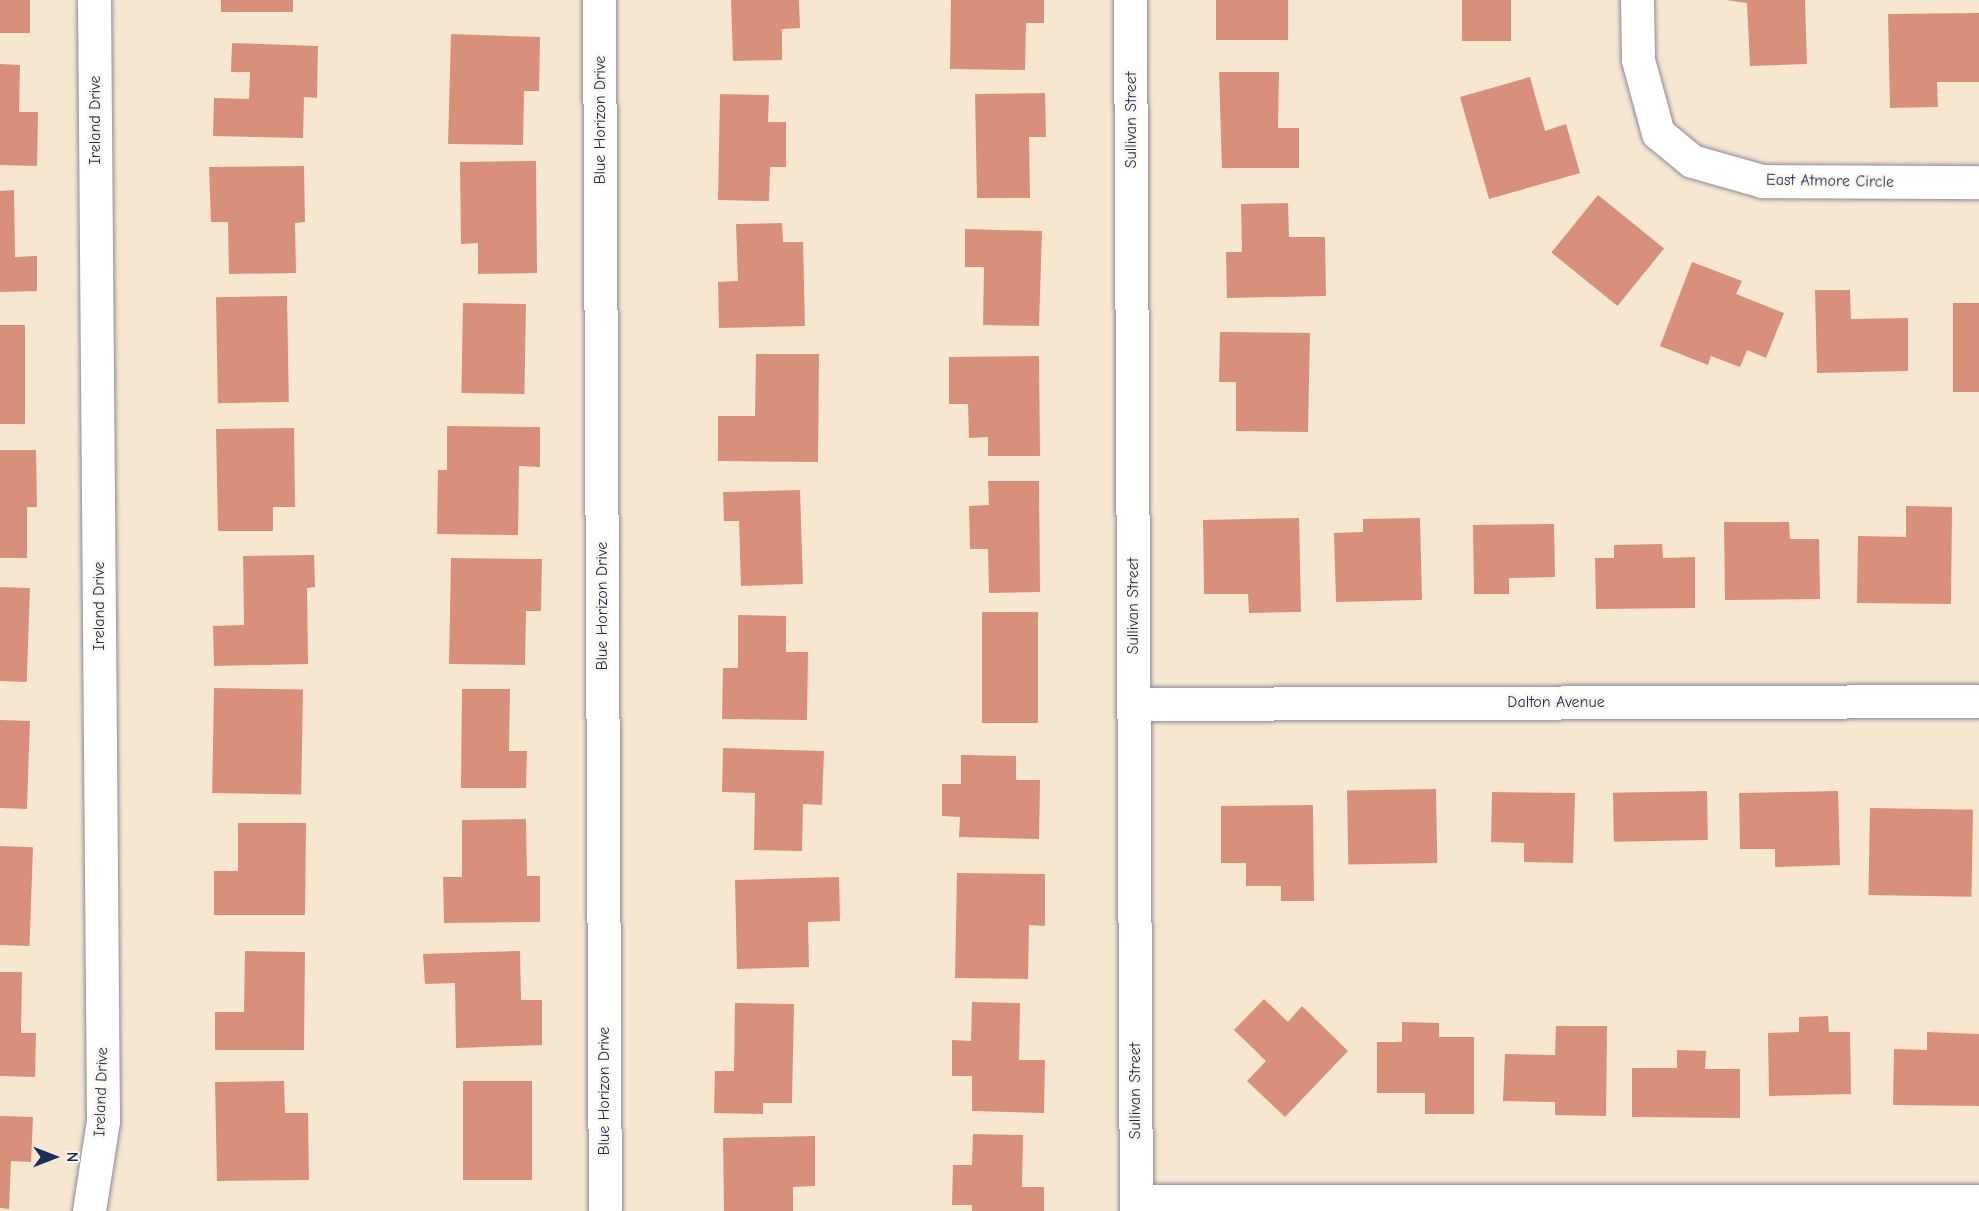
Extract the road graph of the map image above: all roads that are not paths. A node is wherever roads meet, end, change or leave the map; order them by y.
1 (94, 0) edge
2 (599, 0) edge
3 (1130, 0) edge
4 (1636, 0) edge
5 (1979, 182) edge
6 (1979, 701) edge
7 (1133, 704) junction
8 (1979, 1201) edge
9 (1136, 1206) edge
10 (89, 1211) edge
11 (605, 1211) edge

1 - 10 street, Ireland Drive
2 - 11 street, Blue Horizon Drive
3 - 7 street, Sullivan Street
4 - 5 street, East Atmore Circle
6 - 7 street, Dalton Avenue
7 - 9 street, Sullivan Street
8 - 9 street

